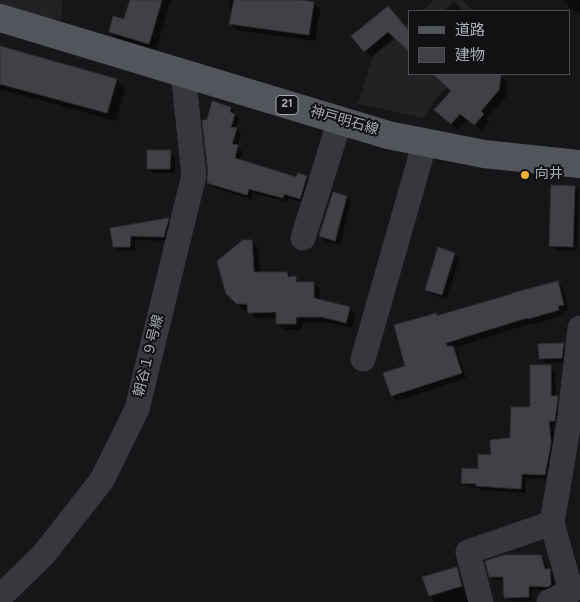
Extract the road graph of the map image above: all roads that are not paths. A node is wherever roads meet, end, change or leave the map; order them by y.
1 (0, 18) edge
2 (183, 73) junction
3 (340, 120) junction
4 (425, 142) junction
5 (580, 164) edge
6 (303, 238) dead end
7 (580, 328) edge
8 (580, 338) edge
9 (362, 359) dead end
10 (576, 396) edge
11 (552, 523) junction
12 (0, 596) edge
13 (481, 602) edge
14 (548, 602) edge

1 - 2 main road, 神戸明石線 / 21
2 - 3 main road, 神戸明石線 / 21
2 - 12 street, 朝谷１９号線
3 - 4 main road, 神戸明石線 / 21
3 - 6 street
4 - 5 main road, 神戸明石線 / 21
4 - 9 street
7 - 8 street
8 - 10 street
10 - 11 street
11 - 13 street
11 - 14 street

